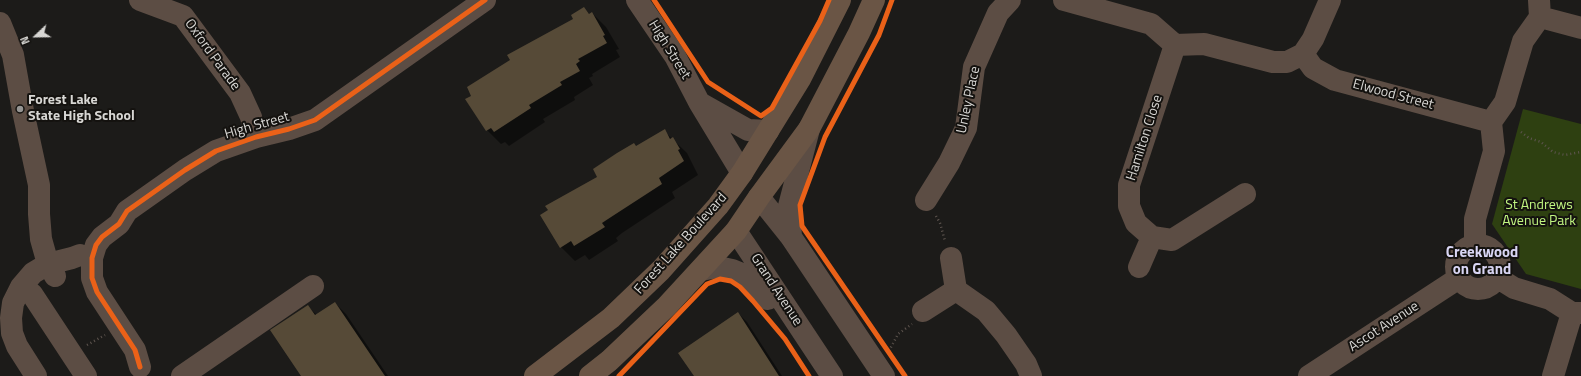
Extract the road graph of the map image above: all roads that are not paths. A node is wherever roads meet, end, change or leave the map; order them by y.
1 (140, 0) edge
2 (485, 0) edge
3 (637, 0) edge
4 (840, 0) edge
5 (874, 0) edge
6 (1010, 0) edge
7 (1064, 0) edge
8 (1330, 0) edge
9 (186, 8) edge
10 (1540, 9) edge
11 (0, 23) edge
12 (1581, 28) edge
13 (1175, 45) junction
14 (1303, 54) junction
15 (699, 102) junction
16 (1491, 122) junction
17 (809, 129) junction
18 (768, 131) junction
19 (256, 137) junction
20 (742, 173) junction
21 (1245, 194) dead end
22 (759, 197) junction
23 (926, 200) road end
24 (718, 206) junction
25 (126, 211) junction
26 (736, 231) junction
27 (791, 237) junction
28 (1152, 237) junction
29 (1475, 244) junction
30 (950, 258) road end
31 (80, 265) junction
32 (1139, 267) dead end
33 (51, 270) junction
34 (701, 270) junction
35 (1459, 278) junction
36 (1498, 278) junction
37 (313, 286) dead end
38 (956, 290) junction
39 (29, 293) junction
40 (789, 311) junction
41 (923, 312) road end
42 (1576, 313) edge
43 (889, 367) edge
44 (144, 372) edge
45 (36, 376) edge
46 (86, 376) edge
47 (182, 376) edge
48 (535, 376) edge
49 (590, 376) edge
50 (832, 376) edge
51 (1031, 376) edge
52 (1309, 376) edge
53 (1553, 376) edge

1 - 9 street, Oxford Parade
2 - 19 street, High Street
3 - 15 street, High Street
4 - 18 main road, Forest Lake Boulevard
5 - 17 main road, Forest Lake Boulevard
6 - 23 street, Unley Place
7 - 13 street
8 - 14 street
9 - 19 street, Oxford Parade
10 - 12 street
10 - 16 street
11 - 33 street
13 - 14 street
13 - 28 street, Hamilton Close
14 - 16 street, Elwood Street
15 - 18 street
15 - 20 street, High Street
16 - 29 street
17 - 22 main road, Forest Lake Boulevard
17 - 27 street
18 - 20 main road, Forest Lake Boulevard
19 - 25 street, High Street
20 - 22 main road
20 - 24 main road, Forest Lake Boulevard
21 - 28 street
22 - 26 main road, Forest Lake Boulevard
22 - 27 street
24 - 26 main road, Grand Avenue
24 - 48 main road, Forest Lake Boulevard
25 - 31 street, High Street
25 - 44 street, High Street
26 - 34 main road, Forest Lake Boulevard
26 - 40 street, Grand Avenue
27 - 43 street
28 - 32 street
29 - 35 street
29 - 36 street
30 - 38 street
31 - 33 street
31 - 44 street, High Street
33 - 39 street
34 - 40 street
34 - 49 main road, Forest Lake Boulevard
35 - 36 street
35 - 52 street, Ascot Avenue
36 - 42 street
37 - 47 street
38 - 41 street
38 - 51 street
39 - 45 street
39 - 46 street
40 - 50 street, Grand Avenue
42 - 53 street

